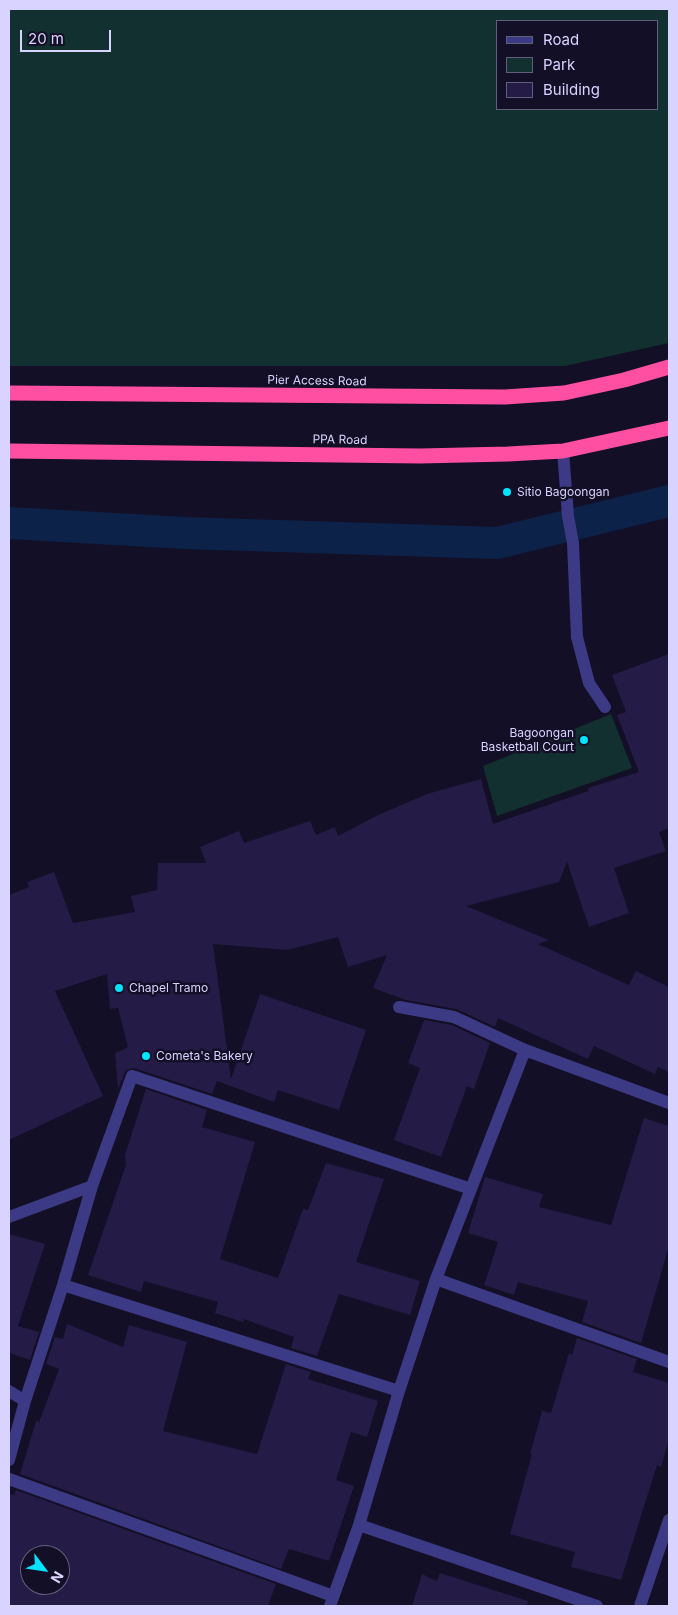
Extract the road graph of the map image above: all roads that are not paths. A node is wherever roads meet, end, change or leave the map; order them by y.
1 (669, 367) edge
2 (9, 393) edge
3 (669, 428) edge
4 (9, 451) edge
5 (563, 451) junction
6 (605, 707) dead end
7 (399, 1007) dead end
8 (525, 1050) junction
9 (669, 1103) edge
10 (92, 1186) junction
11 (471, 1189) junction
12 (9, 1216) edge
13 (436, 1279) junction
14 (63, 1285) junction
15 (669, 1362) edge
16 (9, 1391) edge
17 (399, 1391) junction
18 (25, 1401) junction
19 (9, 1460) edge
20 (9, 1479) edge
21 (669, 1520) edge
22 (359, 1525) junction
23 (332, 1601) edge
24 (597, 1606) edge
25 (640, 1606) edge

1 - 2 highway, Pier Access Road
3 - 5 highway, PPA Road
4 - 5 highway, PPA Road
5 - 6 street
7 - 8 street
8 - 9 street
8 - 11 street
10 - 11 street
10 - 12 street
10 - 14 street
11 - 13 street
13 - 15 street
13 - 17 street
14 - 17 street
14 - 18 street
16 - 18 street
17 - 22 street
18 - 19 street
20 - 23 street
21 - 25 street
22 - 23 street
22 - 24 street

